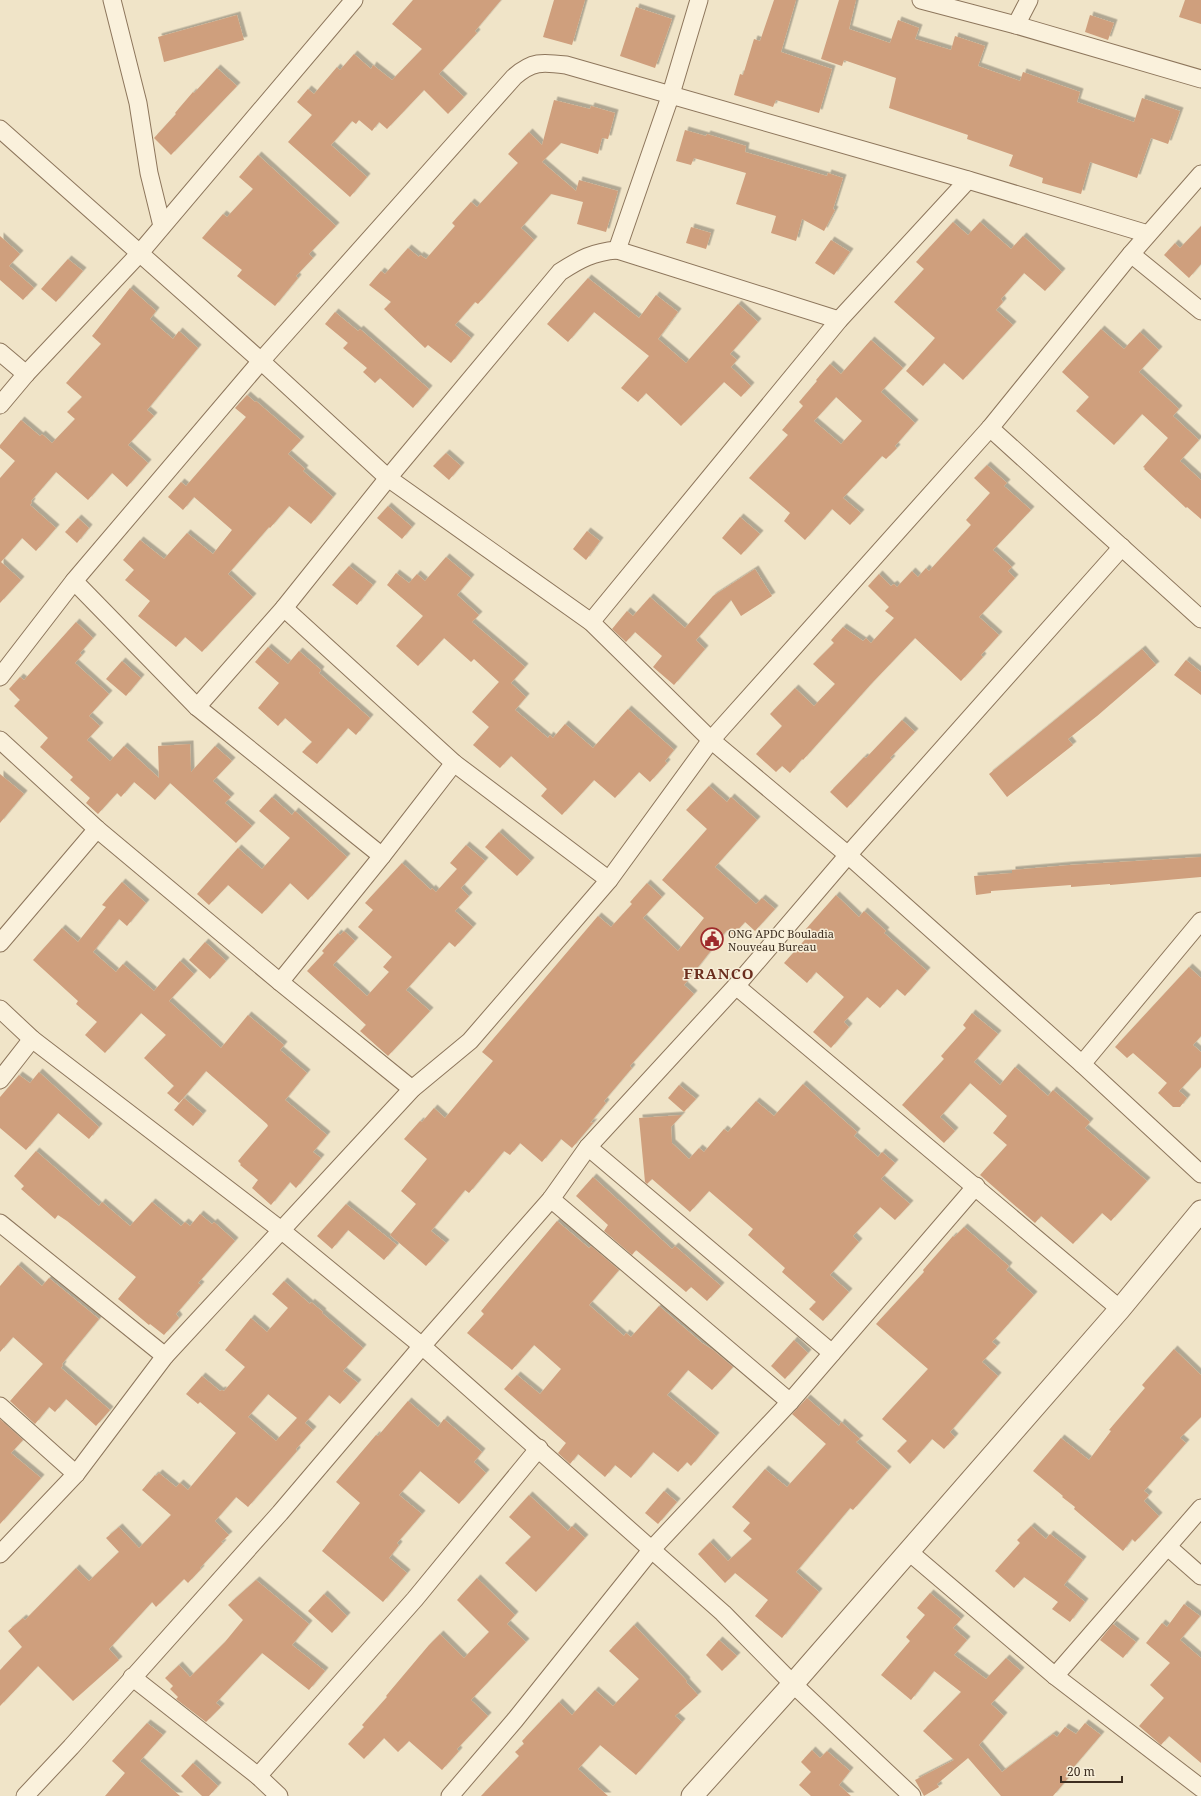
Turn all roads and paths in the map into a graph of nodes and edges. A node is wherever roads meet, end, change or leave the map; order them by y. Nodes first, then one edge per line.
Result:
1 (112, 0) edge
2 (354, 0) edge
3 (699, 0) edge
4 (921, 0) edge
5 (1029, 0) edge
6 (1016, 25) junction
7 (1201, 79) edge
8 (671, 94) junction
9 (0, 129) edge
10 (1201, 174) edge
11 (968, 180) junction
12 (162, 226) junction
13 (1148, 234) junction
14 (617, 250) junction
15 (139, 254) junction
16 (1131, 254) junction
17 (1201, 311) edge
18 (839, 320) junction
19 (0, 352) edge
20 (260, 361) junction
21 (26, 374) junction
22 (0, 405) edge
23 (990, 428) junction
24 (388, 478) junction
25 (1122, 547) junction
26 (74, 581) junction
27 (284, 608) junction
28 (1201, 619) edge
29 (591, 622) junction
30 (0, 677) edge
31 (197, 707) junction
32 (0, 740) edge
33 (711, 740) junction
34 (454, 763) junction
35 (97, 828) junction
36 (848, 855) junction
37 (382, 856) junction
38 (609, 880) junction
39 (1201, 921) edge
40 (0, 942) edge
41 (280, 982) junction
42 (736, 986) junction
43 (0, 1009) edge
44 (32, 1038) junction
45 (1082, 1064) junction
46 (0, 1080) edge
47 (412, 1089) junction
48 (588, 1147) junction
49 (1201, 1174) edge
50 (976, 1186) junction
51 (552, 1199) junction
52 (1201, 1211) edge
53 (0, 1223) edge
54 (281, 1230) junction
55 (1120, 1309) junction
56 (422, 1346) junction
57 (832, 1353) junction
58 (165, 1356) junction
59 (790, 1402) junction
60 (0, 1406) edge
61 (538, 1448) junction
62 (76, 1474) junction
63 (1201, 1508) edge
64 (1168, 1547) junction
65 (652, 1549) junction
66 (908, 1551) junction
67 (0, 1554) edge
68 (1201, 1576) edge
69 (1055, 1676) junction
70 (132, 1677) junction
71 (793, 1684) junction
72 (258, 1776) junction
73 (1201, 1788) edge
74 (26, 1796) edge
75 (279, 1796) edge
76 (450, 1796) edge
77 (692, 1796) edge
78 (912, 1796) edge

1 - 12 street
2 - 12 street
3 - 8 street
4 - 6 street
5 - 6 street
6 - 7 street
8 - 11 street
8 - 14 street
8 - 20 street
9 - 15 street
10 - 13 street
11 - 13 street
11 - 18 street
12 - 15 street
13 - 16 street
14 - 18 street
14 - 24 street
15 - 20 street
15 - 21 street
16 - 17 street
16 - 23 street
18 - 29 street
19 - 21 street
20 - 24 street
20 - 26 street
21 - 22 street
23 - 25 street
23 - 33 street
24 - 27 street
24 - 29 street
25 - 28 street
25 - 36 street
26 - 30 street
26 - 31 street
27 - 31 street
27 - 34 street
29 - 33 street
31 - 37 street
32 - 35 street
33 - 36 street
33 - 38 street
34 - 37 street
34 - 38 street
35 - 40 street
35 - 41 street
36 - 42 street
36 - 45 street
37 - 41 street
38 - 47 street
39 - 45 street
41 - 47 street
42 - 48 street
42 - 50 street
43 - 44 street
44 - 46 street
44 - 54 street
45 - 49 street
47 - 54 street
48 - 51 street
48 - 57 street
50 - 55 street
50 - 57 street
51 - 56 street
51 - 59 street
52 - 55 street
53 - 58 street
54 - 56 street
54 - 58 street
55 - 66 street
56 - 61 street
56 - 70 street
57 - 59 street
58 - 62 street
59 - 65 street
60 - 62 street
61 - 65 street
61 - 72 street
62 - 67 street
63 - 64 street
64 - 68 street
64 - 69 street
65 - 71 street
65 - 76 street
66 - 69 street
66 - 71 street
69 - 73 street
70 - 72 street
70 - 74 street
71 - 77 street
71 - 78 street
72 - 75 street

